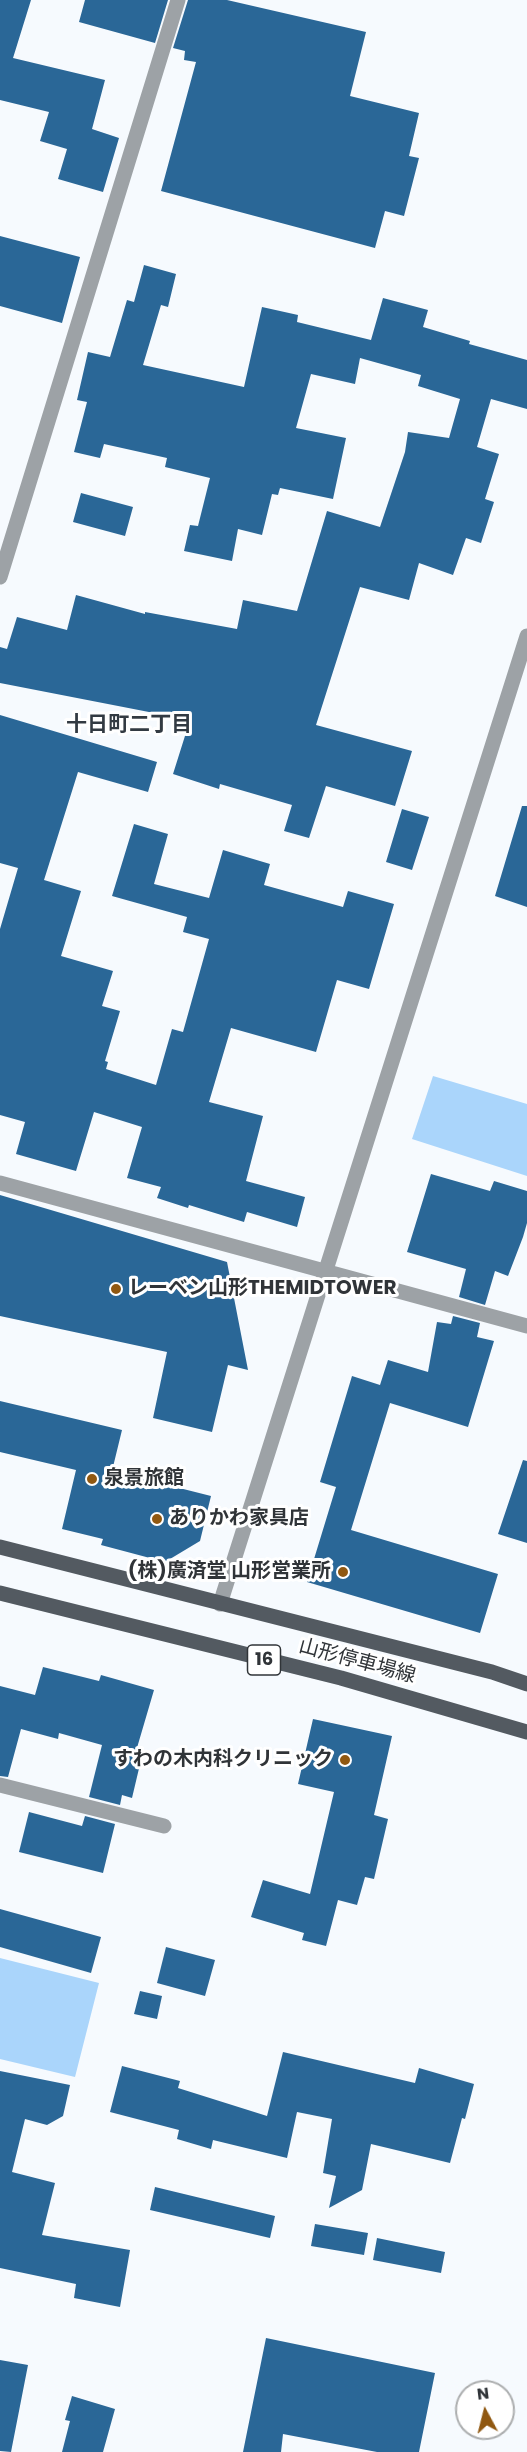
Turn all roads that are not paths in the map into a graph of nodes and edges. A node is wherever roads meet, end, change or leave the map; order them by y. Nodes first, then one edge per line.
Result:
1 (178, 0) edge
2 (0, 577) edge
3 (527, 636) edge
4 (0, 1183) edge
5 (326, 1273) junction
6 (527, 1326) edge
7 (0, 1547) edge
8 (0, 1593) edge
9 (220, 1604) junction
10 (527, 1684) edge
11 (527, 1732) edge
12 (0, 1785) edge
13 (164, 1826) dead end

1 - 2 street
3 - 5 street
4 - 5 street
5 - 6 street
5 - 9 street
7 - 9 main road, 山形停車場線 / 16
8 - 11 main road, 山形停車場線 / 16
9 - 10 main road, 山形停車場線 / 16
12 - 13 street

